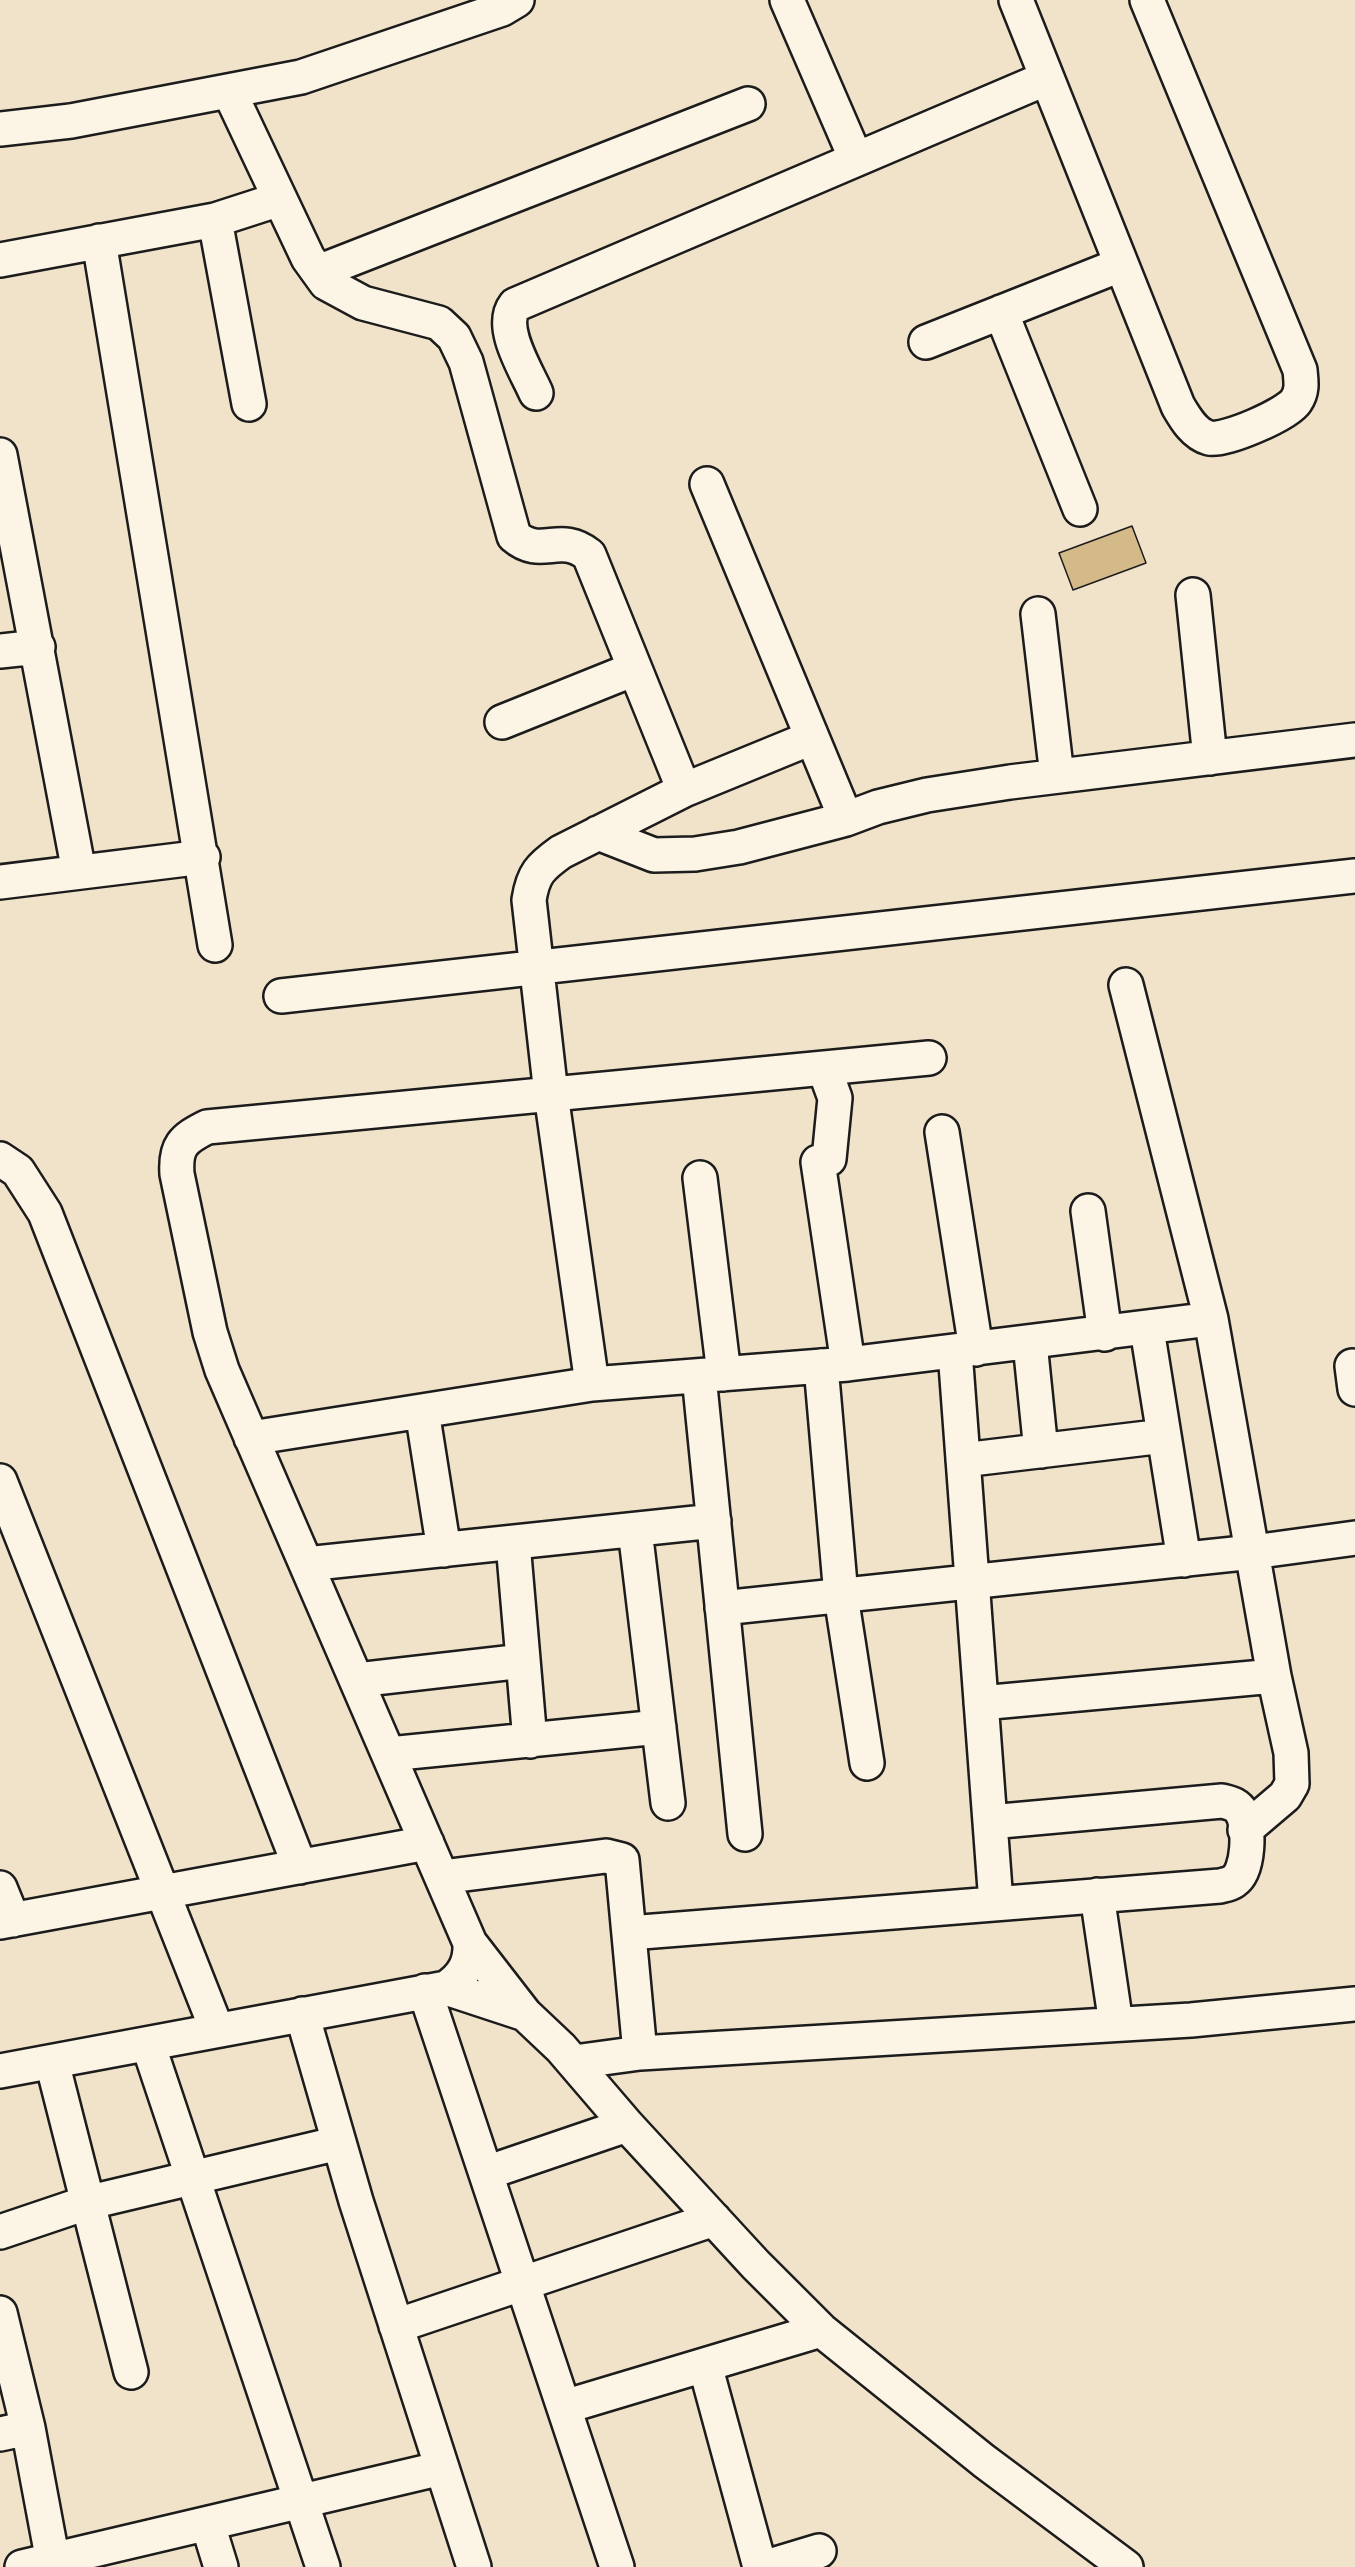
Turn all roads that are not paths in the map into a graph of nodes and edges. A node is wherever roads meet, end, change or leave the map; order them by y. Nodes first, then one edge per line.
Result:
1 (517, 0) edge
2 (788, 0) edge
3 (1016, 0) edge
4 (1147, 0) edge
5 (1047, 78) junction
6 (229, 91) junction
7 (748, 104) dead end
8 (0, 129) edge
9 (856, 159) junction
10 (280, 199) junction
11 (215, 220) junction
12 (99, 240) junction
13 (0, 260) edge
14 (1120, 264) junction
15 (318, 272) junction
16 (1001, 312) junction
17 (926, 342) dead end
18 (536, 393) dead end
19 (249, 404) dead end
20 (0, 455) edge
21 (706, 484) dead end
22 (4, 501) edge
23 (1080, 509) dead end
24 (1194, 595) dead end
25 (1038, 614) dead end
26 (38, 647) junction
27 (0, 651) edge
28 (634, 669) junction
29 (502, 722) dead end
30 (812, 738) junction
31 (1355, 740) edge
32 (1210, 758) junction
33 (1057, 776) junction
34 (684, 790) junction
35 (846, 819) junction
36 (598, 833) junction
37 (203, 857) junction
38 (79, 872) junction
39 (1355, 876) edge
40 (0, 882) edge
41 (215, 945) dead end
42 (537, 966) junction
43 (1126, 985) dead end
44 (281, 996) dead end
45 (929, 1058) dead end
46 (824, 1068) junction
47 (551, 1094) junction
48 (942, 1132) dead end
49 (0, 1159) edge
50 (700, 1178) dead end
51 (1088, 1211) dead end
52 (1211, 1319) junction
53 (1147, 1329) junction
54 (1105, 1334) junction
55 (1030, 1343) junction
56 (966, 1350) junction
57 (834, 1365) junction
58 (712, 1375) junction
59 (592, 1384) junction
60 (422, 1412) junction
61 (1164, 1436) junction
62 (251, 1438) junction
63 (1041, 1451) junction
64 (963, 1460) junction
65 (0, 1481) edge
66 (714, 1521) junction
67 (635, 1530) junction
68 (1355, 1538) edge
69 (513, 1543) junction
70 (444, 1550) junction
71 (1253, 1552) junction
72 (1184, 1560) junction
73 (306, 1564) junction
74 (971, 1582) junction
75 (841, 1596) junction
76 (722, 1608) junction
77 (523, 1661) junction
78 (1274, 1676) junction
79 (357, 1680) junction
80 (981, 1703) junction
81 (659, 1727) junction
82 (530, 1741) junction
83 (389, 1754) junction
84 (867, 1763) dead end
85 (668, 1803) dead end
86 (990, 1822) junction
87 (1245, 1830) junction
88 (744, 1834) dead end
89 (427, 1843) junction
90 (300, 1867) junction
91 (442, 1877) junction
92 (0, 1888) edge
93 (162, 1892) junction
94 (1096, 1895) junction
95 (996, 1903) junction
96 (6, 1921) edge
97 (629, 1934) junction
98 (470, 1942) junction
99 (436, 1990) junction
100 (1355, 2004) edge
101 (302, 2014) junction
102 (525, 2014) junction
103 (1116, 2024) junction
104 (217, 2030) junction
105 (148, 2044) junction
106 (640, 2053) junction
107 (52, 2062) junction
108 (574, 2062) junction
109 (0, 2071) edge
110 (627, 2125) junction
111 (339, 2143) junction
112 (486, 2174) junction
113 (193, 2178) junction
114 (86, 2203) junction
115 (714, 2219) junction
116 (0, 2232) edge
117 (523, 2284) junction
118 (0, 2313) edge
119 (396, 2326) junction
120 (821, 2330) junction
121 (705, 2365) junction
122 (131, 2372) dead end
123 (564, 2407) junction
124 (14, 2431) edge
125 (442, 2468) junction
126 (301, 2501) junction
127 (208, 2525) junction
128 (819, 2551) dead end
129 (42, 2564) edge
130 (221, 2567) edge
131 (323, 2567) edge
132 (474, 2567) edge
133 (617, 2567) edge
134 (760, 2567) edge
135 (766, 2567) edge
136 (1126, 2567) edge

1 - 6 street
2 - 9 street
3 - 5 street
4 - 14 street
5 - 9 street
5 - 14 street
6 - 8 street
6 - 10 street
7 - 15 street
9 - 18 street
10 - 11 street
10 - 15 street
11 - 12 street
11 - 19 street
12 - 13 street
12 - 37 street
14 - 16 street
15 - 28 street
16 - 17 street
16 - 23 street
20 - 22 street
21 - 30 street
22 - 26 street
24 - 32 street
25 - 33 street
26 - 27 street
26 - 38 street
28 - 29 street
28 - 34 street
30 - 34 street
30 - 35 street
31 - 32 street
32 - 33 street
33 - 35 street
34 - 36 street
35 - 36 street
36 - 42 street
37 - 38 street
37 - 41 street
38 - 40 street
39 - 42 street
42 - 44 street
42 - 47 street
43 - 52 street
45 - 46 street
46 - 47 street
46 - 57 street
47 - 59 street
47 - 62 street
48 - 56 street
49 - 90 street
50 - 58 street
51 - 54 street
52 - 53 street
52 - 71 street
53 - 54 street
53 - 61 street
54 - 55 street
55 - 56 street
55 - 63 street
56 - 57 street
56 - 64 street
57 - 58 street
57 - 75 street
58 - 59 street
58 - 66 street
59 - 60 street
60 - 62 street
60 - 70 street
61 - 63 street
61 - 72 street
62 - 73 street
63 - 64 street
64 - 74 street
65 - 93 street
66 - 67 street
66 - 76 street
67 - 69 street
67 - 81 street
68 - 71 street
69 - 70 street
69 - 77 street
70 - 73 street
71 - 72 street
71 - 78 street
72 - 74 street
73 - 79 street
74 - 75 street
74 - 80 street
75 - 76 street
75 - 84 street
76 - 88 street
77 - 79 street
77 - 82 street
78 - 80 street
78 - 87 street
79 - 83 street
80 - 86 street
81 - 82 street
81 - 85 street
82 - 83 street
83 - 89 street
86 - 87 street
86 - 95 street
87 - 94 street
89 - 90 street
89 - 91 street
90 - 93 street
91 - 97 street
91 - 98 street
92 - 96 street
93 - 96 street
93 - 104 street
94 - 95 street
94 - 103 street
95 - 97 street
97 - 106 street
98 - 99 street
98 - 102 street
99 - 101 street
99 - 102 street
99 - 112 street
100 - 103 street
101 - 104 street
101 - 111 street
102 - 108 street
103 - 106 street
104 - 105 street
105 - 107 street
105 - 113 street
106 - 108 street
107 - 109 street
107 - 114 street
108 - 110 street
110 - 112 street
110 - 115 street
111 - 113 street
111 - 119 street
112 - 117 street
113 - 114 street
113 - 126 street
114 - 116 street
114 - 122 street
115 - 117 street
115 - 120 street
117 - 119 street
117 - 123 street
118 - 124 street
119 - 125 street
120 - 121 street
120 - 136 street
121 - 123 street
121 - 134 street
123 - 133 street
124 - 129 street
125 - 126 street
125 - 132 street
126 - 127 street
126 - 131 street
127 - 129 street
127 - 130 street
128 - 135 street

